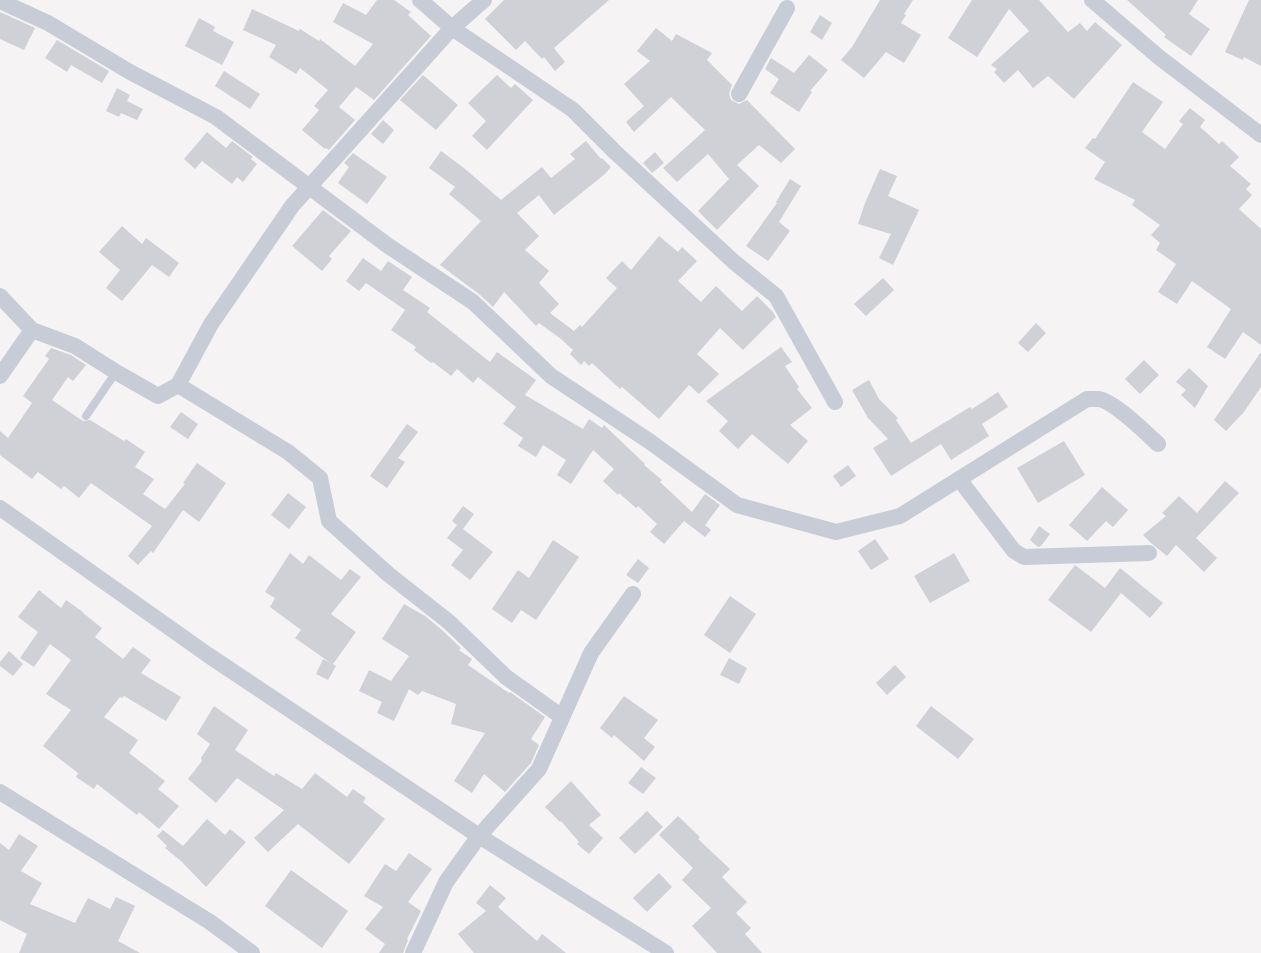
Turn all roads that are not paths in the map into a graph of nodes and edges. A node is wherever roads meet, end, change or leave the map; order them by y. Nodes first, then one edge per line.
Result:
1 (420, 0) edge
2 (484, 0) edge
3 (1092, 0) edge
4 (0, 1) edge
5 (785, 3) edge
6 (452, 28) junction
7 (739, 94) dead end
8 (1260, 133) edge
9 (309, 187) junction
10 (0, 296) edge
11 (32, 330) junction
12 (116, 372) junction
13 (0, 376) edge
14 (178, 386) junction
15 (835, 402) dead end
16 (86, 416) dead end
17 (1158, 444) dead end
18 (959, 479) junction
19 (0, 508) edge
20 (1149, 553) dead end
21 (633, 594) dead end
22 (562, 717) junction
23 (0, 792) edge
24 (479, 836) junction
25 (252, 953) edge
26 (413, 953) edge
27 (666, 953) edge

1 - 6 street
2 - 6 street
3 - 8 street
4 - 9 street
5 - 7 street
6 - 9 street
6 - 15 street
9 - 14 street
9 - 18 street
10 - 11 street
11 - 12 street
11 - 13 street
12 - 14 street
12 - 16 lane
14 - 22 street
17 - 18 street
18 - 20 street
19 - 24 street
21 - 22 street
22 - 24 street
23 - 25 street
24 - 26 street
24 - 27 street

